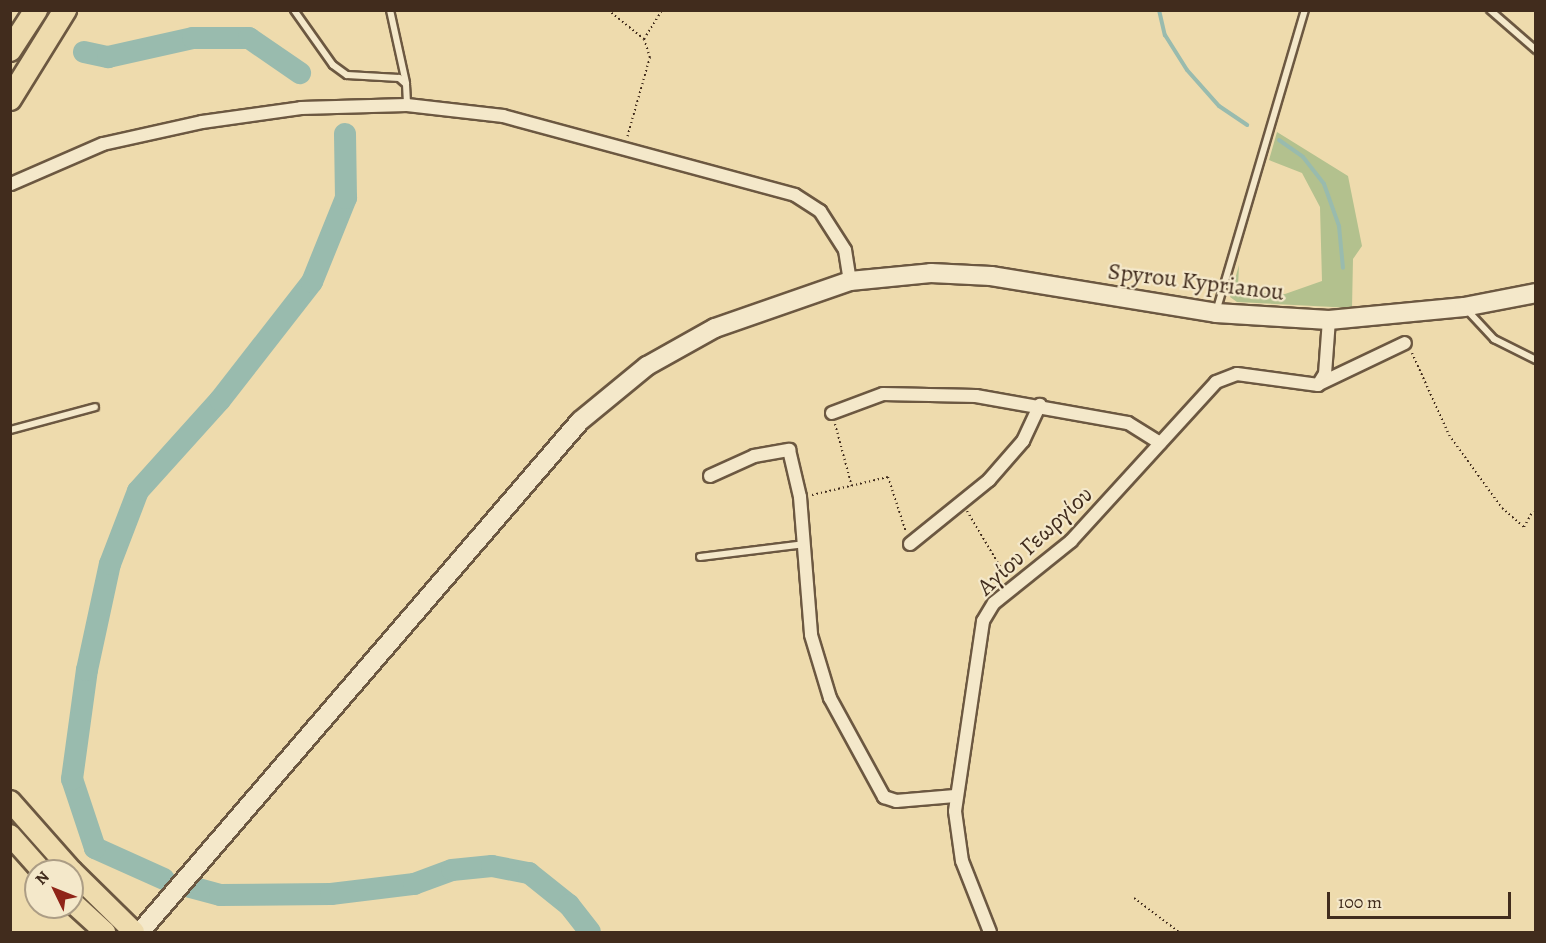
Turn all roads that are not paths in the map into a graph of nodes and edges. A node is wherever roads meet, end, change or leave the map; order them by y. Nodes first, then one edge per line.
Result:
1 (36, 10) edge
2 (64, 10) edge
3 (294, 10) edge
4 (390, 10) edge
5 (1305, 10) edge
6 (1490, 10) edge
7 (10, 50) edge
8 (1536, 50) edge
9 (406, 84) junction
10 (10, 99) edge
11 (407, 105) junction
12 (11, 185) edge
13 (850, 281) junction
14 (1536, 293) edge
15 (1464, 307) junction
16 (1216, 313) junction
17 (1329, 320) junction
18 (1405, 343) road end
19 (1536, 360) edge
20 (1318, 385) junction
21 (1041, 405) junction
22 (95, 407) dead end
23 (832, 413) road end
24 (10, 430) edge
25 (1160, 443) junction
26 (710, 476) dead end
27 (806, 544) junction
28 (910, 544) road end
29 (700, 557) dead end
30 (955, 796) junction
31 (10, 801) edge
32 (10, 835) edge
33 (31, 859) edge
34 (61, 859) edge
35 (84, 883) edge
36 (84, 913) edge
37 (105, 933) edge
38 (134, 933) edge
39 (140, 933) edge
40 (990, 933) edge

1 - 7 highway
2 - 10 highway
3 - 9 lane
4 - 9 lane
5 - 16 lane
6 - 8 lane
9 - 11 lane
11 - 12 street
11 - 13 street
13 - 16 street, Spyrou Kyprianou
13 - 39 street, Spyrou Kyprianou
14 - 15 street, Spyrou Kyprianou
15 - 17 street, Spyrou Kyprianou
15 - 19 lane
16 - 17 street, Spyrou Kyprianou
17 - 20 street
18 - 20 street
20 - 25 street, Αγίου Γεωργίου
21 - 23 street
21 - 25 street
21 - 28 street
22 - 24 lane
25 - 30 street, Αγίου Γεωργίου
26 - 27 street
27 - 29 lane
27 - 30 street
30 - 40 street, Αγίου Γεωργίου
31 - 34 main road
32 - 33 main road
35 - 38 main road
36 - 37 main road

